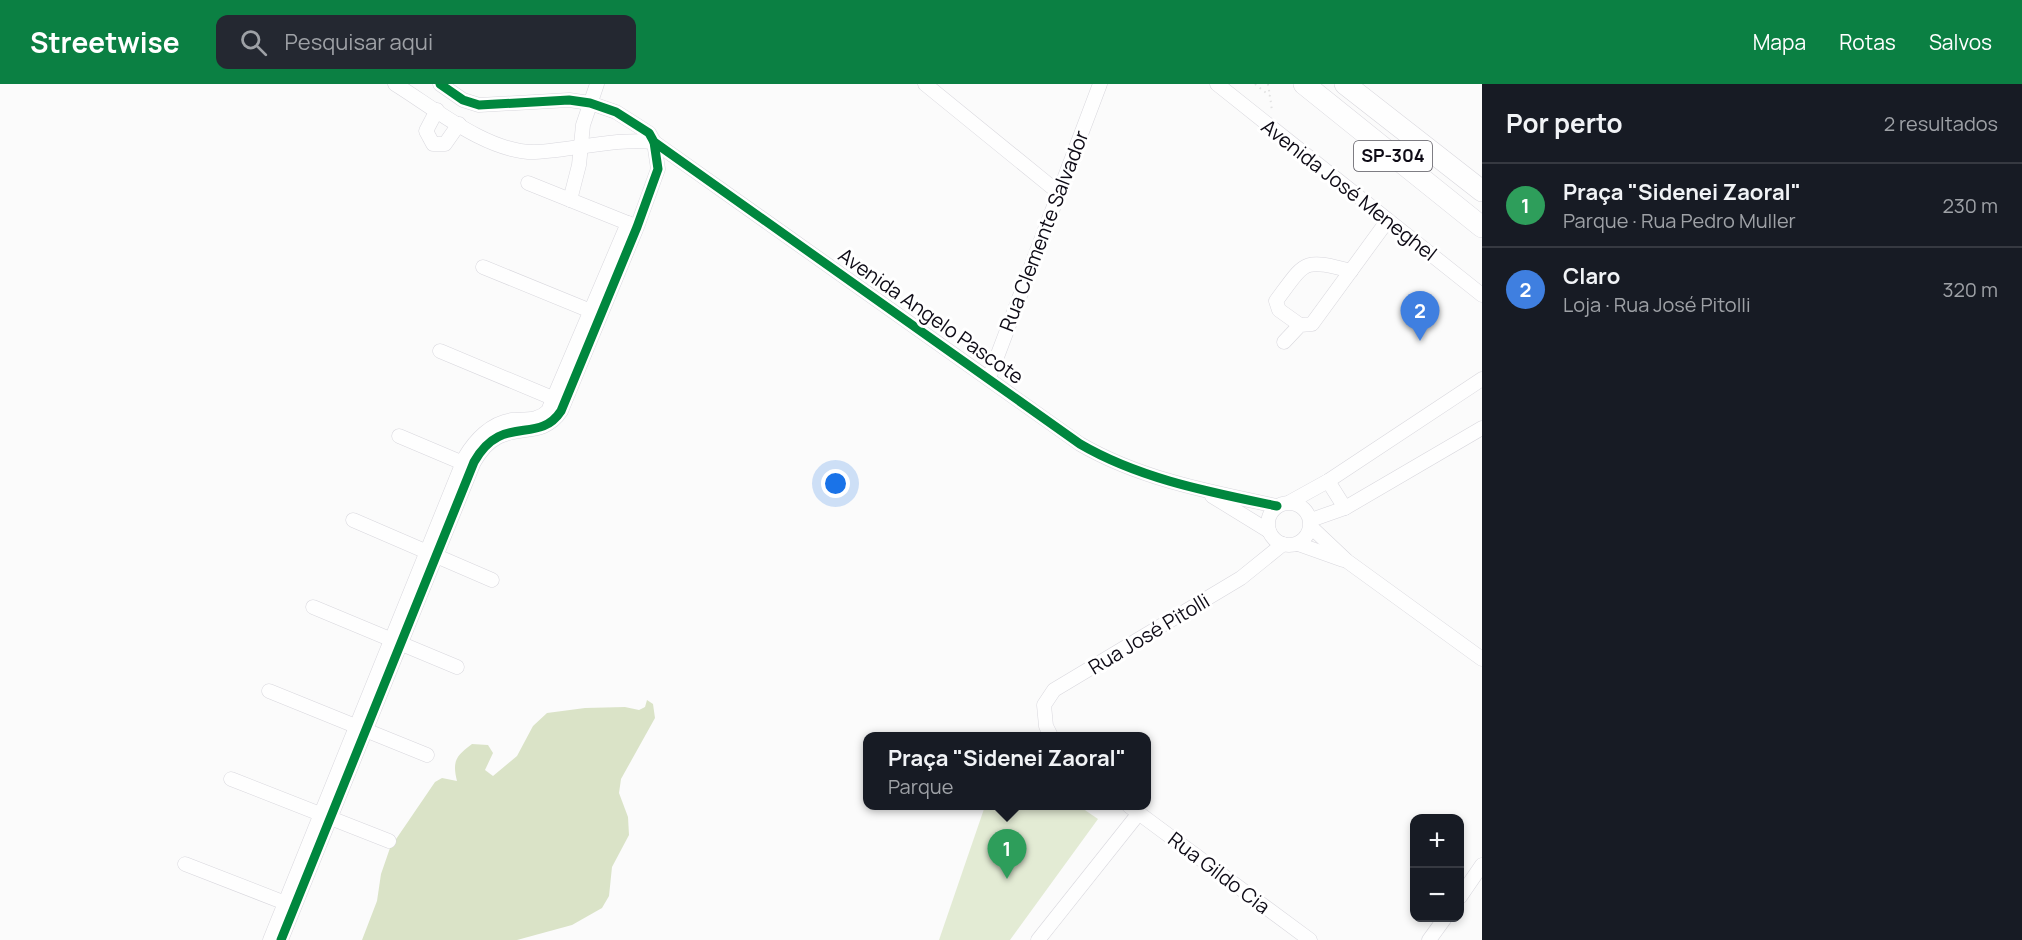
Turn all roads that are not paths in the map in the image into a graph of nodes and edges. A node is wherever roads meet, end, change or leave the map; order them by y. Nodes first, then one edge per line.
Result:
1 (395, 84) edge
2 (440, 84) edge
3 (597, 84) edge
4 (925, 84) edge
5 (1100, 84) edge
6 (1217, 84) edge
7 (1296, 84) edge
8 (1304, 84) edge
9 (1345, 84) edge
10 (1350, 84) edge
11 (590, 102) junction
12 (1367, 102) junction
13 (1329, 104) junction
14 (437, 110) junction
15 (459, 124) junction
16 (654, 142) junction
17 (580, 146) junction
18 (528, 183) dead end
19 (1482, 191) edge
20 (1059, 193) junction
21 (570, 200) junction
22 (1388, 220) junction
23 (633, 225) junction
24 (1482, 227) edge
25 (483, 267) dead end
26 (1351, 271) junction
27 (1482, 295) edge
28 (596, 313) junction
29 (1300, 325) junction
30 (1284, 342) dead end
31 (440, 351) dead end
32 (988, 378) junction
33 (1482, 378) edge
34 (559, 401) junction
35 (1482, 428) edge
36 (399, 436) dead end
37 (467, 465) junction
38 (1328, 481) junction
39 (1202, 490) junction
40 (1284, 504) junction
41 (1345, 508) junction
42 (353, 520) dead end
43 (1311, 523) junction
44 (1269, 531) junction
45 (1283, 544) junction
46 (1298, 544) junction
47 (431, 554) junction
48 (1347, 561) junction
49 (492, 580) dead end
50 (313, 607) dead end
51 (396, 642) junction
52 (1482, 660) edge
53 (456, 667) dead end
54 (270, 691) dead end
55 (361, 728) junction
56 (1049, 732) edge
57 (427, 755) dead end
58 (231, 779) dead end
59 (1133, 810) edge
60 (1135, 810) edge
61 (326, 816) junction
62 (389, 841) dead end
63 (185, 864) dead end
64 (1482, 865) edge
65 (1464, 891) edge
66 (290, 905) junction
67 (1442, 922) edge
68 (270, 940) edge
69 (281, 940) edge
70 (1038, 940) edge
71 (1310, 940) edge
72 (1430, 940) edge

1 - 14 street
2 - 11 street, Avenida Angelo Pascote
3 - 11 street
4 - 20 street
5 - 20 street, Rua Clemente Salvador
6 - 22 street, Avenida José Meneghel
7 - 13 street
8 - 13 highway, SP-304
9 - 12 highway, SP-304
10 - 12 street
11 - 16 street, Avenida Angelo Pascote
11 - 17 street
12 - 19 highway, SP-304
13 - 24 highway, SP-304
14 - 15 street
14 - 15 street
15 - 17 street
16 - 17 street
16 - 23 street
16 - 32 street, Avenida Angelo Pascote
17 - 21 street
18 - 21 street
20 - 32 street, Rua Clemente Salvador
21 - 23 street
22 - 26 street
22 - 27 street, Avenida José Meneghel
23 - 28 street
25 - 28 street
26 - 29 street
26 - 29 street
28 - 34 street
29 - 30 street
31 - 34 street
32 - 39 street, Avenida Angelo Pascote
33 - 38 street
34 - 37 street
35 - 41 street
36 - 37 street
37 - 47 street
38 - 40 street
38 - 41 street
39 - 40 street, Avenida Angelo Pascote
39 - 44 street, Avenida Angelo Pascote
40 - 43 street
40 - 44 street
41 - 43 street
42 - 47 street
43 - 46 street
43 - 48 street
44 - 45 street
45 - 46 street
45 - 56 street, Rua José Pitolli
46 - 48 street
47 - 49 street
47 - 51 street
48 - 52 street
50 - 51 street
51 - 53 street
51 - 55 street
54 - 55 street
55 - 57 street
55 - 61 street
58 - 61 street
59 - 70 street
60 - 71 street, Rua Gildo Cia
61 - 62 street
61 - 66 street
63 - 66 street
64 - 65 street
66 - 68 street
66 - 69 street
67 - 72 street

